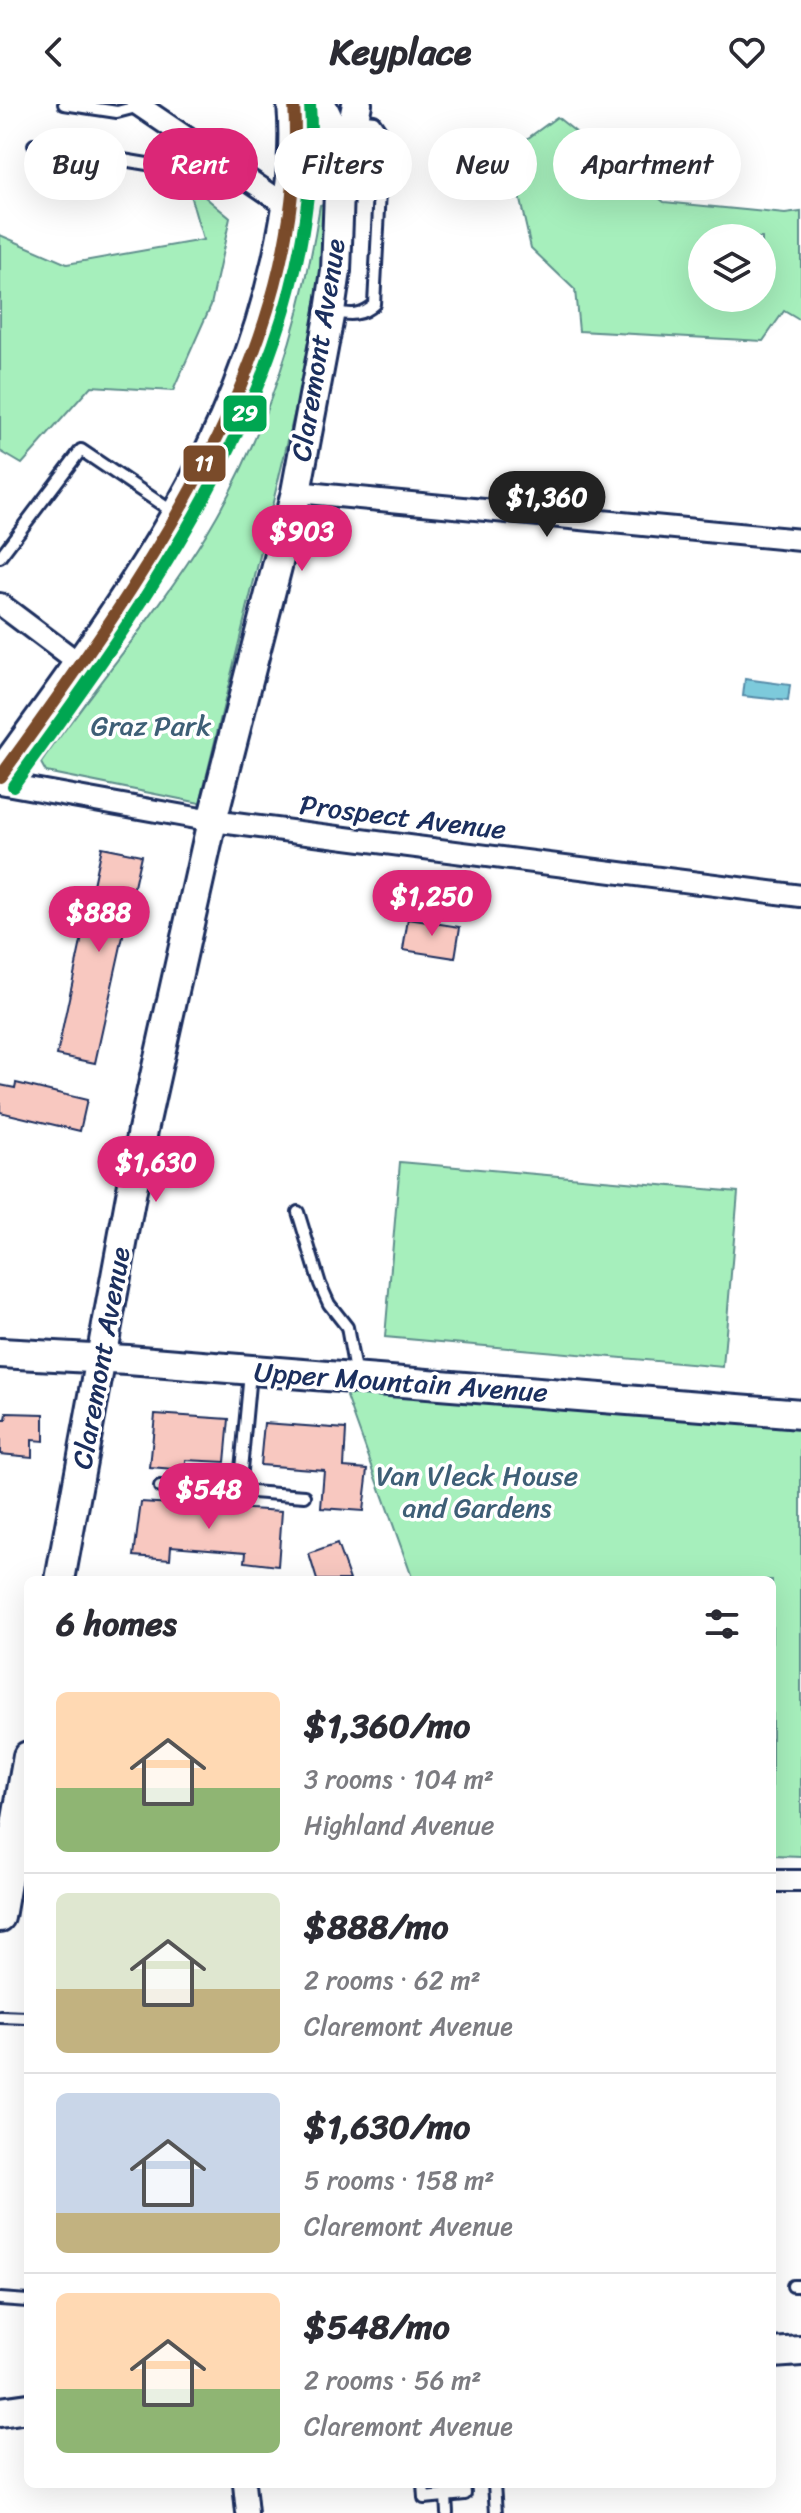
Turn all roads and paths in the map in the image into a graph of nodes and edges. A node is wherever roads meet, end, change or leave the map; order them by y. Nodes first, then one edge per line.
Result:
1 (64, 104) edge
2 (294, 104) edge
3 (321, 104) edge
4 (138, 105) edge
5 (356, 111) edge
6 (174, 128) edge
7 (331, 128) edge
8 (258, 186) edge
9 (339, 200) edge
10 (289, 207) junction
11 (330, 311) junction
12 (296, 492) junction
13 (180, 517) junction
14 (801, 540) edge
15 (0, 557) edge
16 (0, 604) edge
17 (81, 665) junction
18 (0, 780) edge
19 (212, 821) junction
20 (801, 896) edge
21 (298, 1212) dead end
22 (0, 1353) edge
23 (100, 1359) junction
24 (250, 1371) junction
25 (356, 1378) junction
26 (801, 1414) edge
27 (160, 1487) dead end
28 (239, 1491) junction
29 (305, 1496) dead end
30 (61, 1576) edge
31 (24, 1784) edge
32 (12, 1868) edge
33 (776, 1881) edge
34 (801, 1881) edge
35 (0, 1917) edge
36 (0, 2017) edge
37 (24, 2018) edge
38 (0, 2299) edge
39 (24, 2301) edge
40 (801, 2351) edge
41 (776, 2353) edge
42 (24, 2409) edge
43 (0, 2412) edge
44 (244, 2488) edge
45 (423, 2488) edge
46 (464, 2488) edge
47 (494, 2488) edge
48 (446, 2496) junction
49 (247, 2513) edge
50 (447, 2513) edge
51 (496, 2513) edge

1 - 4 lane
2 - 10 main road
3 - 7 street
4 - 6 street
5 - 11 lane
8 - 10 street
9 - 11 street, Claremont Avenue
10 - 13 main road
11 - 12 street, Claremont Avenue
12 - 14 street
12 - 19 street, Claremont Avenue
13 - 15 lane
13 - 17 main road
16 - 17 street
17 - 18 main road
18 - 19 street, Prospect Avenue
19 - 20 street, Prospect Avenue
19 - 23 street, Claremont Avenue
21 - 25 lane
22 - 23 street, Upper Mountain Avenue
23 - 24 street, Upper Mountain Avenue
23 - 30 street, Claremont Avenue
24 - 25 street, Upper Mountain Avenue
24 - 28 lane
25 - 26 street, Upper Mountain Avenue
27 - 28 lane
28 - 29 lane
31 - 32 street
32 - 35 street
33 - 34 street
36 - 37 lane
38 - 39 lane
40 - 41 street
42 - 43 street
44 - 49 street
45 - 48 lane
46 - 48 lane
47 - 51 lane
48 - 50 lane

